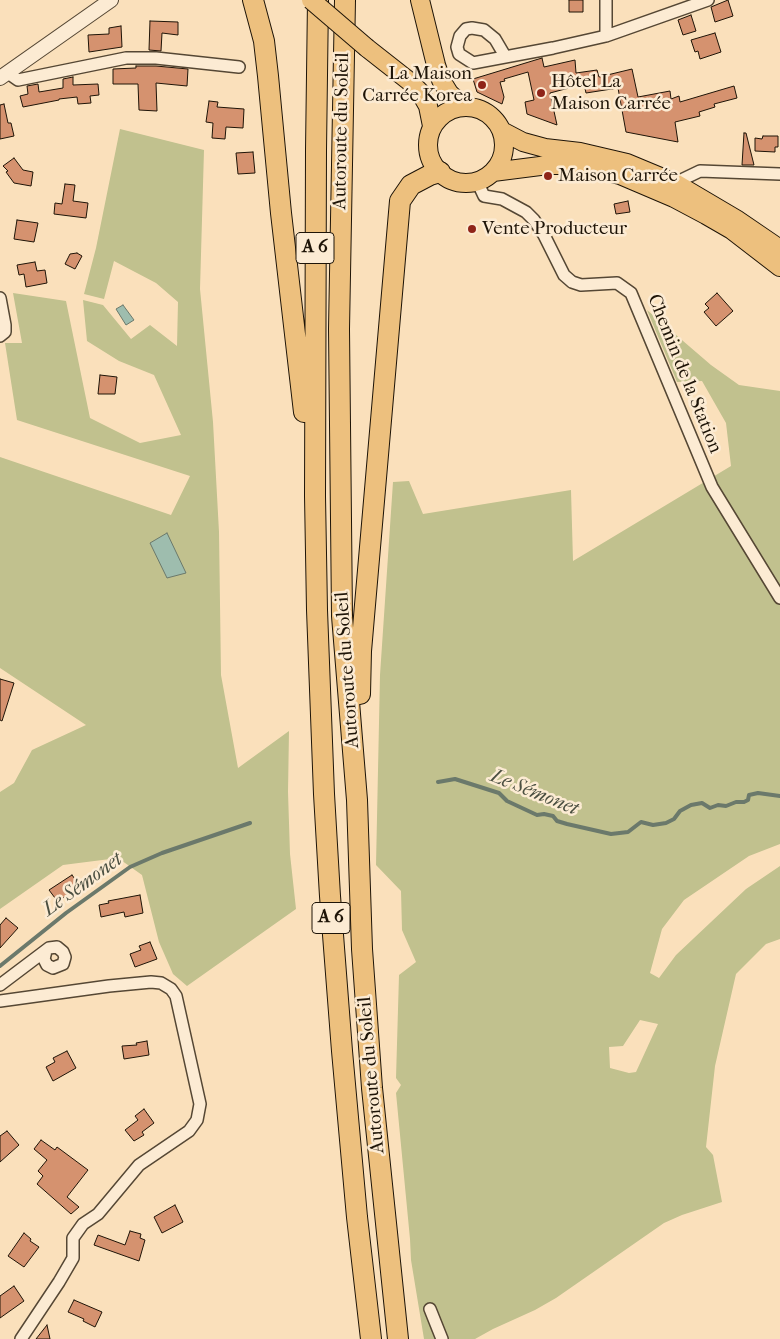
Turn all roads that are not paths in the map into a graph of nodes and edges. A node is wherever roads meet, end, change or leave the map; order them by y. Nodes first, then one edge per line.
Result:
1 (111, 0) edge
2 (253, 0) edge
3 (311, 0) edge
4 (318, 0) edge
5 (345, 0) edge
6 (420, 0) edge
7 (606, 0) edge
8 (708, 0) edge
9 (606, 36) junction
10 (505, 56) dead end
11 (239, 67) dead end
12 (4, 75) edge
13 (463, 106) junction
14 (432, 126) junction
15 (502, 131) junction
16 (440, 172) junction
17 (493, 172) junction
18 (780, 174) edge
19 (477, 181) junction
20 (676, 183) junction
21 (780, 249) edge
22 (780, 267) edge
23 (0, 298) edge
24 (0, 336) edge
25 (315, 496) junction
26 (780, 598) edge
27 (357, 800) junction
28 (46, 951) dead end
29 (0, 986) edge
30 (0, 1001) edge
31 (430, 1309) dead end
32 (22, 1339) edge
33 (371, 1339) edge
34 (398, 1339) edge
35 (442, 1339) edge

1 - 12 street
2 - 25 highway
3 - 14 main road, bridge
4 - 25 highway, Autoroute du Soleil / A 6
5 - 27 highway, Autoroute du Soleil / A 6
6 - 13 main road
7 - 9 street
8 - 9 street
9 - 10 street
11 - 12 street
13 - 14 main road
13 - 15 main road
14 - 16 main road
15 - 17 main road
15 - 20 main road
16 - 19 main road
16 - 27 highway
17 - 19 main road
17 - 22 main road
18 - 20 street
19 - 26 street, Chemin de la Station
20 - 21 main road
23 - 24 street
25 - 33 highway, Autoroute du Soleil / A 6
27 - 34 highway, Autoroute du Soleil / A 6
28 - 29 street
30 - 32 street
31 - 35 street

